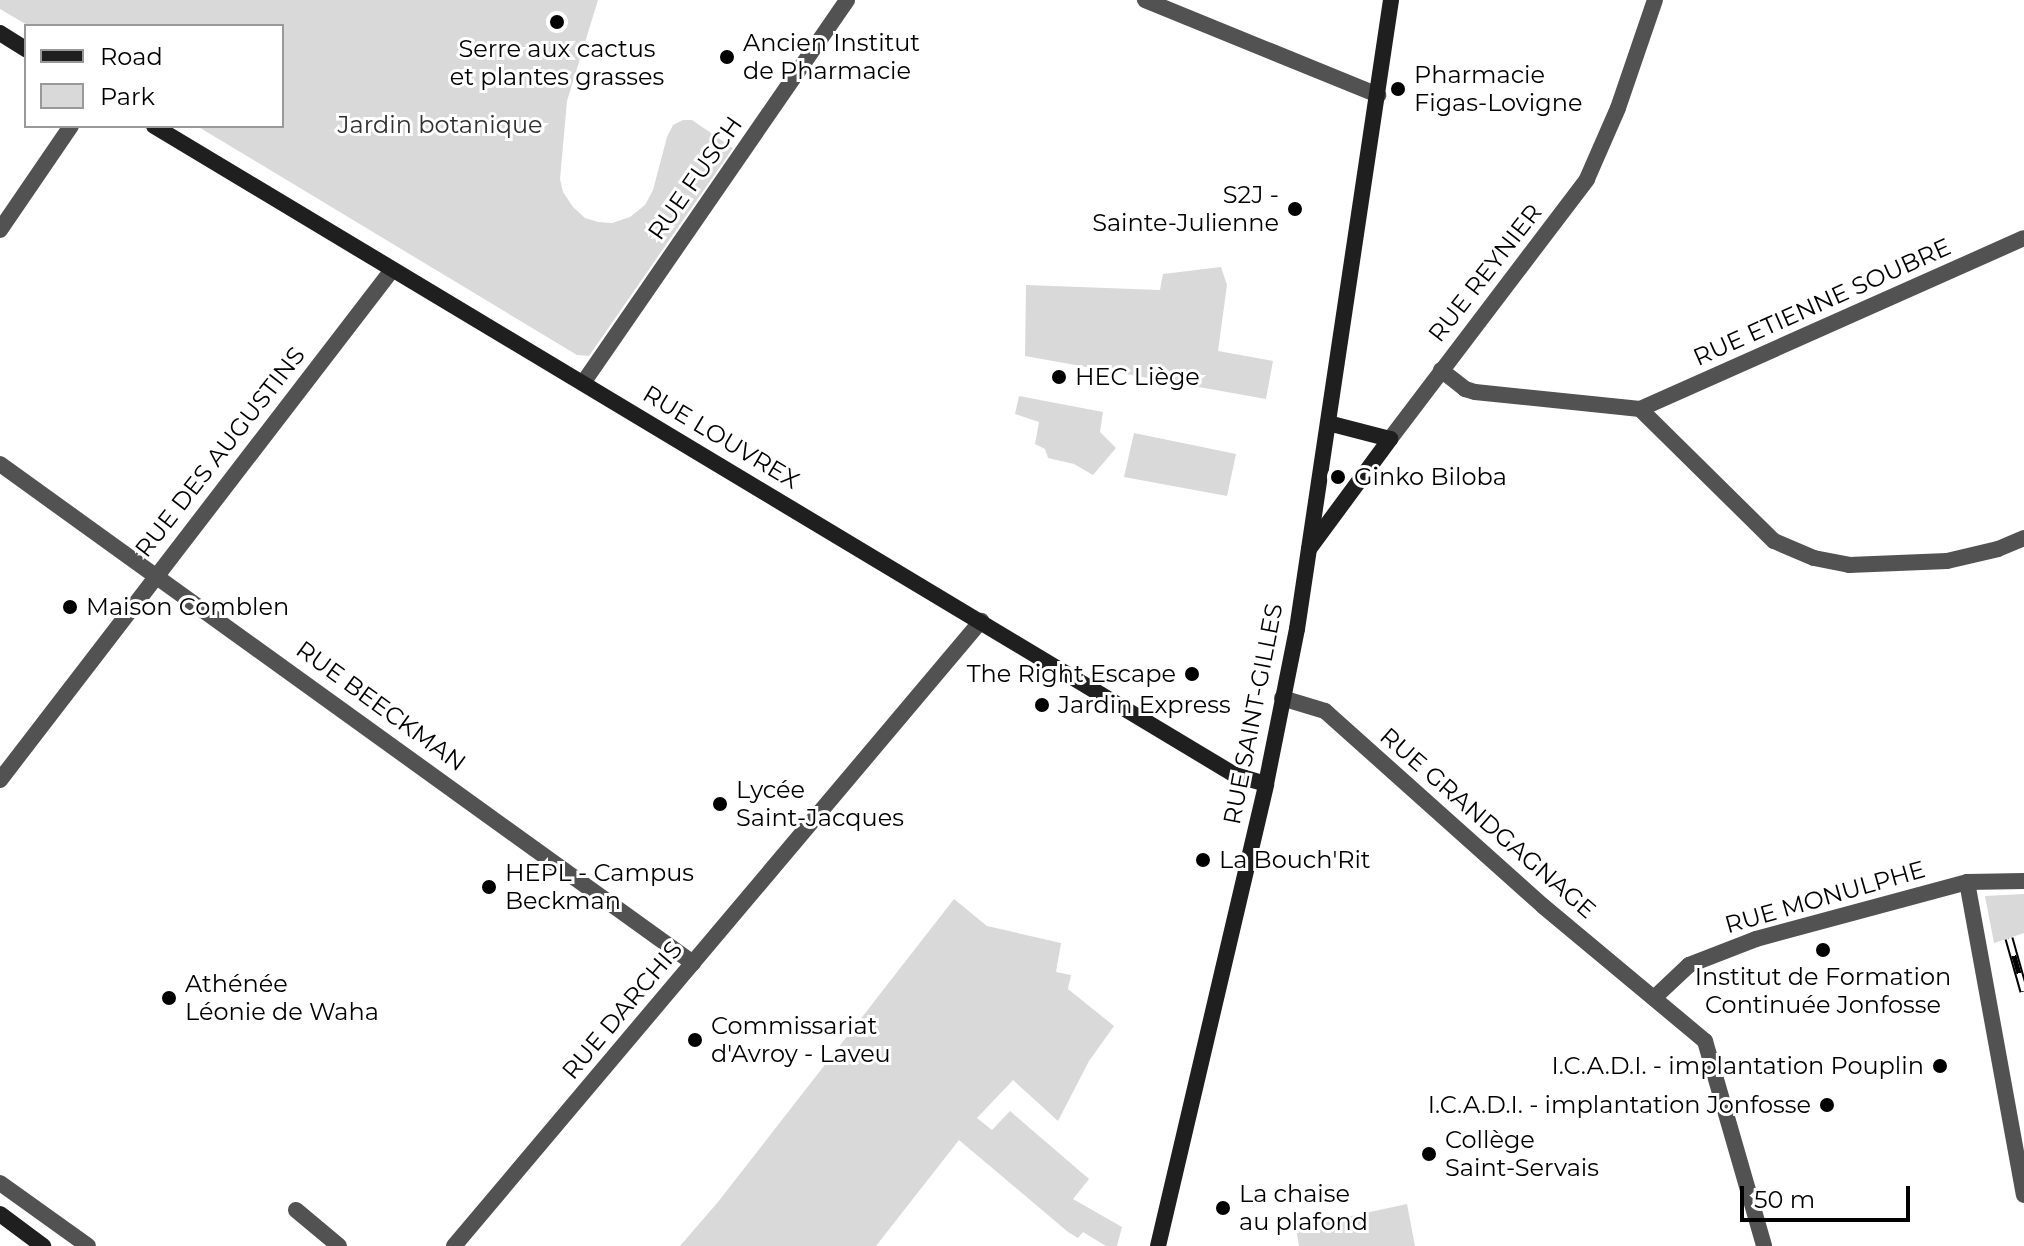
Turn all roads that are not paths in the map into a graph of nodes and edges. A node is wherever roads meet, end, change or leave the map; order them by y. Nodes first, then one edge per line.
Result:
1 (847, 0) edge
2 (1145, 0) edge
3 (1391, 0) edge
4 (1655, 0) edge
5 (0, 33) edge
6 (24, 48) edge
7 (1378, 95) junction
8 (70, 128) edge
9 (157, 128) edge
10 (0, 230) edge
11 (2024, 238) edge
12 (392, 270) junction
13 (1441, 370) junction
14 (583, 383) junction
15 (1640, 409) junction
16 (1328, 423) junction
17 (1390, 439) junction
18 (0, 464) edge
19 (2024, 538) edge
20 (1308, 550) junction
21 (156, 574) junction
22 (981, 621) junction
23 (1282, 698) junction
24 (0, 780) edge
25 (1266, 784) junction
26 (2024, 881) edge
27 (1967, 882) junction
28 (693, 963) junction
29 (1654, 998) junction
30 (0, 1183) edge
31 (2024, 1195) edge
32 (296, 1210) dead end
33 (0, 1214) edge
34 (43, 1246) edge
35 (88, 1246) edge
36 (339, 1246) edge
37 (454, 1246) edge
38 (1158, 1246) edge
39 (1764, 1246) edge

1 - 14 street, RUE FUSCH
2 - 7 street
3 - 7 street, RUE SAINT-GILLES
4 - 13 street, RUE REYNIER
5 - 6 street
7 - 16 street, RUE SAINT-GILLES
8 - 10 street
9 - 12 street, RUE LOUVREX
11 - 15 street, RUE ETIENNE SOUBRE
12 - 14 street, RUE LOUVREX
12 - 21 street, RUE DES AUGUSTINS
13 - 15 street
13 - 17 street, RUE REYNIER
14 - 22 street, RUE LOUVREX
15 - 19 street
16 - 17 street
16 - 20 street, RUE SAINT-GILLES
17 - 20 street, RUE REYNIER
18 - 21 street, RUE BEECKMAN
20 - 23 street, RUE SAINT-GILLES
21 - 24 street, RUE DES AUGUSTINS
21 - 28 street, RUE BEECKMAN
22 - 25 street, RUE LOUVREX
22 - 28 street, RUE DARCHIS
23 - 25 street, RUE SAINT-GILLES
23 - 29 street, RUE GRANDGAGNAGE
25 - 38 street, RUE SAINT-GILLES
26 - 27 street, RUE MONULPHE
27 - 29 street, RUE MONULPHE
27 - 31 street
28 - 37 street, RUE DARCHIS
29 - 39 street, RUE GRANDGAGNAGE
30 - 35 street
32 - 36 street
33 - 34 street

